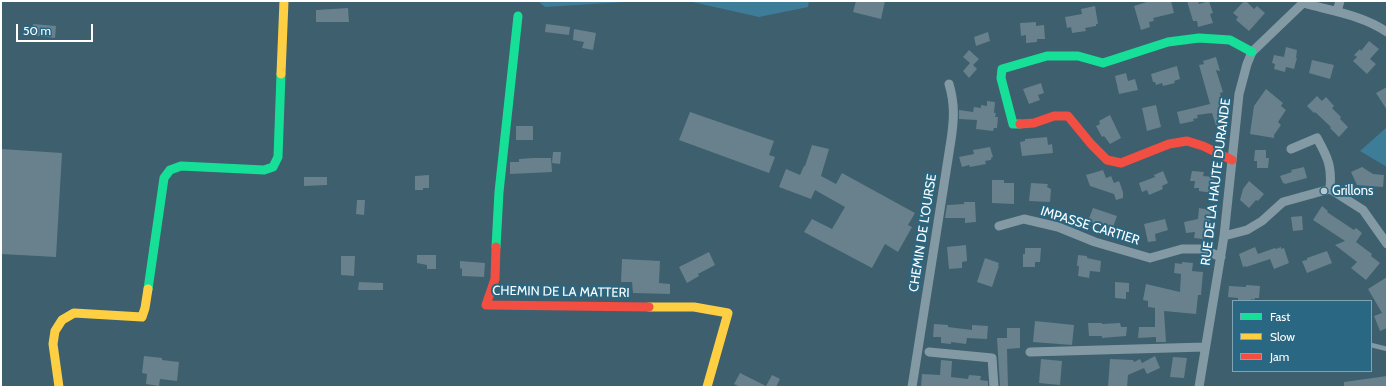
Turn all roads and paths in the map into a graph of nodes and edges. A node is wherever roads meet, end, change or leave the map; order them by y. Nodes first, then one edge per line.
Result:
1 (284, 1) edge
2 (1340, 1) edge
3 (1303, 2) edge
4 (1337, 11) junction
5 (518, 16) dead end
6 (1387, 32) edge
7 (1252, 52) junction
8 (949, 84) dead end
9 (1291, 149) dead end
10 (1232, 160) junction
11 (1330, 189) junction
12 (999, 226) dead end
13 (1224, 236) junction
14 (1387, 244) edge
15 (1221, 257) junction
16 (1372, 345) edge
17 (1205, 347) junction
18 (1387, 349) edge
19 (929, 352) dead end
20 (1030, 352) dead end
21 (60, 387) edge
22 (707, 387) edge
23 (912, 387) edge
24 (994, 387) edge
25 (1199, 387) edge

1 - 21 street
2 - 4 street
3 - 4 street
3 - 7 street, RUE DE LA HAUTE DURANDE
4 - 6 street
5 - 22 street, CHEMIN DE LA MATTERI
7 - 10 street, RUE DE LA HAUTE DURANDE
7 - 10 street
8 - 23 street, CHEMIN DE L'OURSE
9 - 11 street
10 - 13 street, RUE DE LA HAUTE DURANDE
11 - 13 street
11 - 14 street
12 - 15 street, IMPASSE CARTIER
13 - 15 street, RUE DE LA HAUTE DURANDE
15 - 17 street, RUE DE LA HAUTE DURANDE
16 - 18 lane
17 - 20 street
17 - 25 street, RUE DE LA HAUTE DURANDE
19 - 24 street

